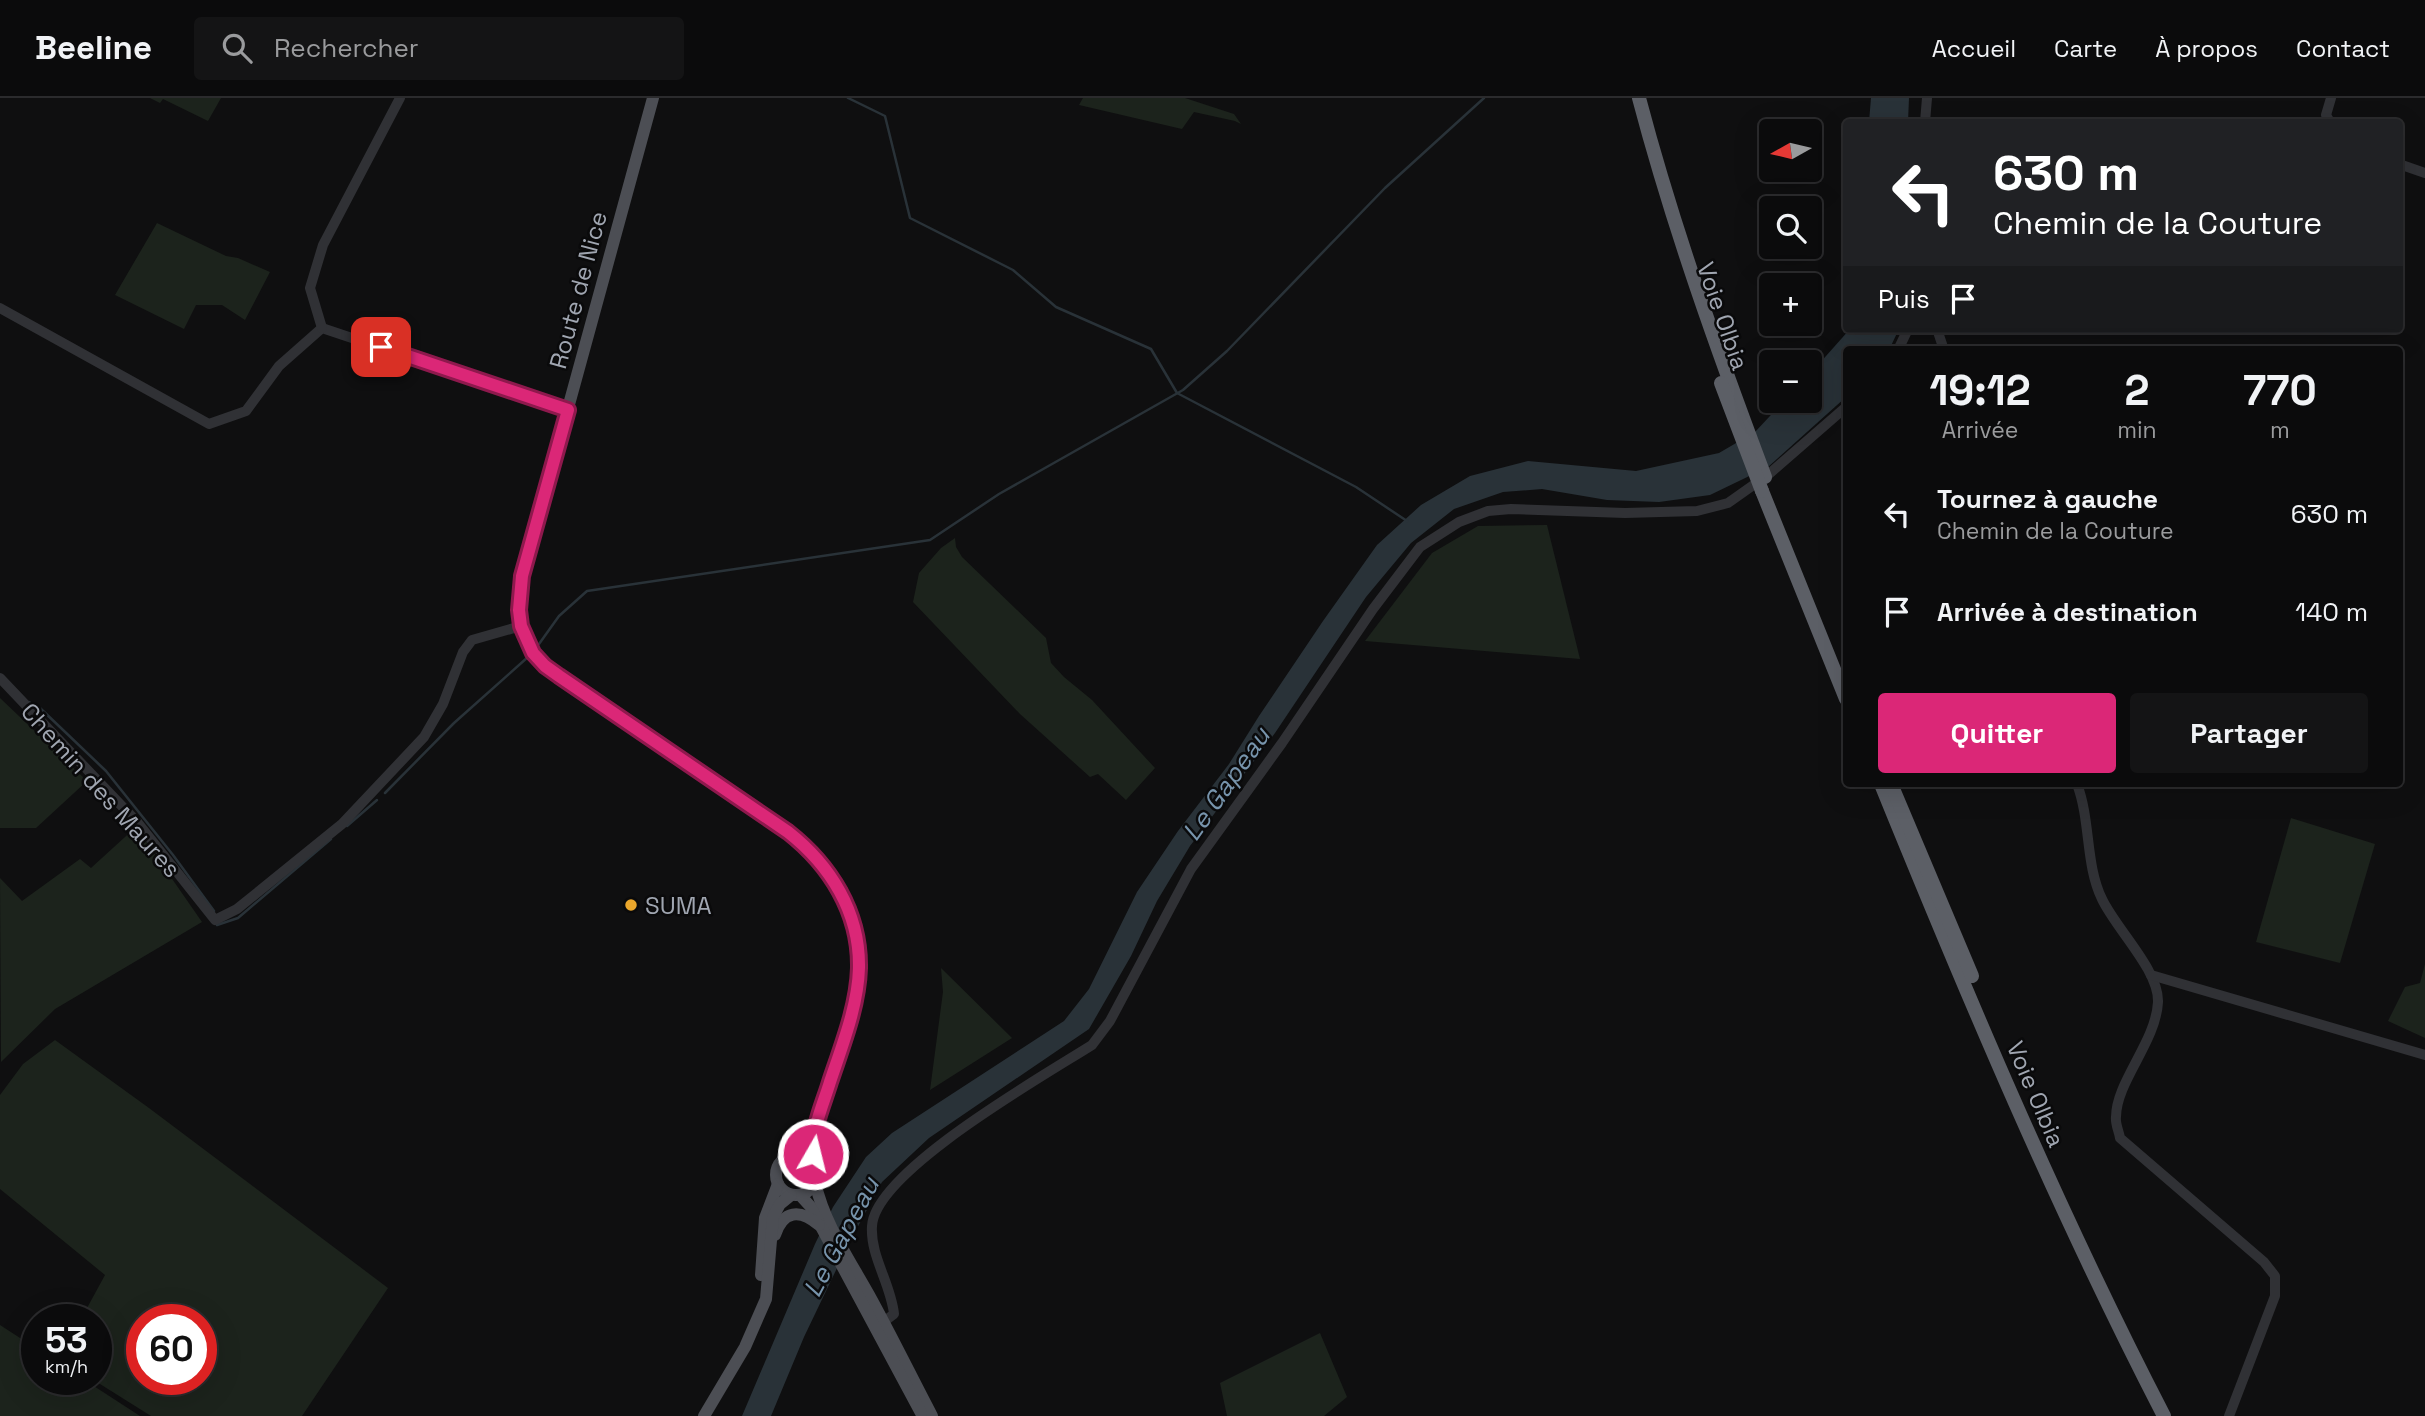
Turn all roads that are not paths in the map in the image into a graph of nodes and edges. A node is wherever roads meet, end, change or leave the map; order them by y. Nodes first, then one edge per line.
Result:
1 (400, 98) edge
2 (653, 98) edge
3 (1631, 98) edge
4 (1639, 98) edge
5 (1927, 98) edge
6 (2331, 98) edge
7 (1925, 119) edge
8 (2328, 119) edge
9 (2403, 165) edge
10 (2425, 173) edge
11 (0, 308) edge
12 (322, 328) junction
13 (1724, 381) junction
14 (568, 410) junction
15 (1843, 410) edge
16 (1765, 490) junction
17 (521, 626) junction
18 (1843, 668) edge
19 (0, 678) edge
20 (1843, 691) edge
21 (1882, 787) edge
22 (1892, 787) edge
23 (2078, 787) edge
24 (2151, 975) junction
25 (2425, 1055) edge
26 (816, 1122) junction
27 (794, 1155) junction
28 (813, 1164) junction
29 (816, 1182) junction
30 (778, 1184) junction
31 (795, 1195) junction
32 (818, 1225) junction
33 (772, 1242) junction
34 (851, 1274) junction
35 (881, 1324) junction
36 (754, 1328) junction
37 (704, 1416) edge
38 (923, 1416) edge
39 (932, 1416) edge
40 (2164, 1416) edge
41 (2174, 1416) edge
42 (2229, 1416) edge

1 - 12 street
2 - 14 main road, Route de Nice
3 - 13 highway, Voie Olbia
4 - 13 highway, Voie Olbia
5 - 7 street
6 - 8 street
9 - 10 street
11 - 12 street
12 - 14 street
13 - 16 highway, Voie Olbia
14 - 17 main road, Route de Nice
15 - 35 street
16 - 18 highway, Voie Olbia
16 - 20 highway, Voie Olbia
17 - 19 street, Chemin des Maures
17 - 26 main road, Route de Nice
21 - 40 highway, Voie Olbia
22 - 41 highway, Voie Olbia
23 - 24 street
24 - 25 street
24 - 42 street
26 - 27 main road
26 - 28 main road
27 - 28 main road
27 - 30 main road
28 - 29 main road
29 - 31 main road
29 - 34 main road
30 - 31 main road
30 - 36 main road
31 - 32 main road
31 - 33 main road
32 - 33 main road
32 - 34 main road
33 - 36 main road
34 - 35 main road
34 - 38 main road
35 - 39 main road
36 - 37 main road

